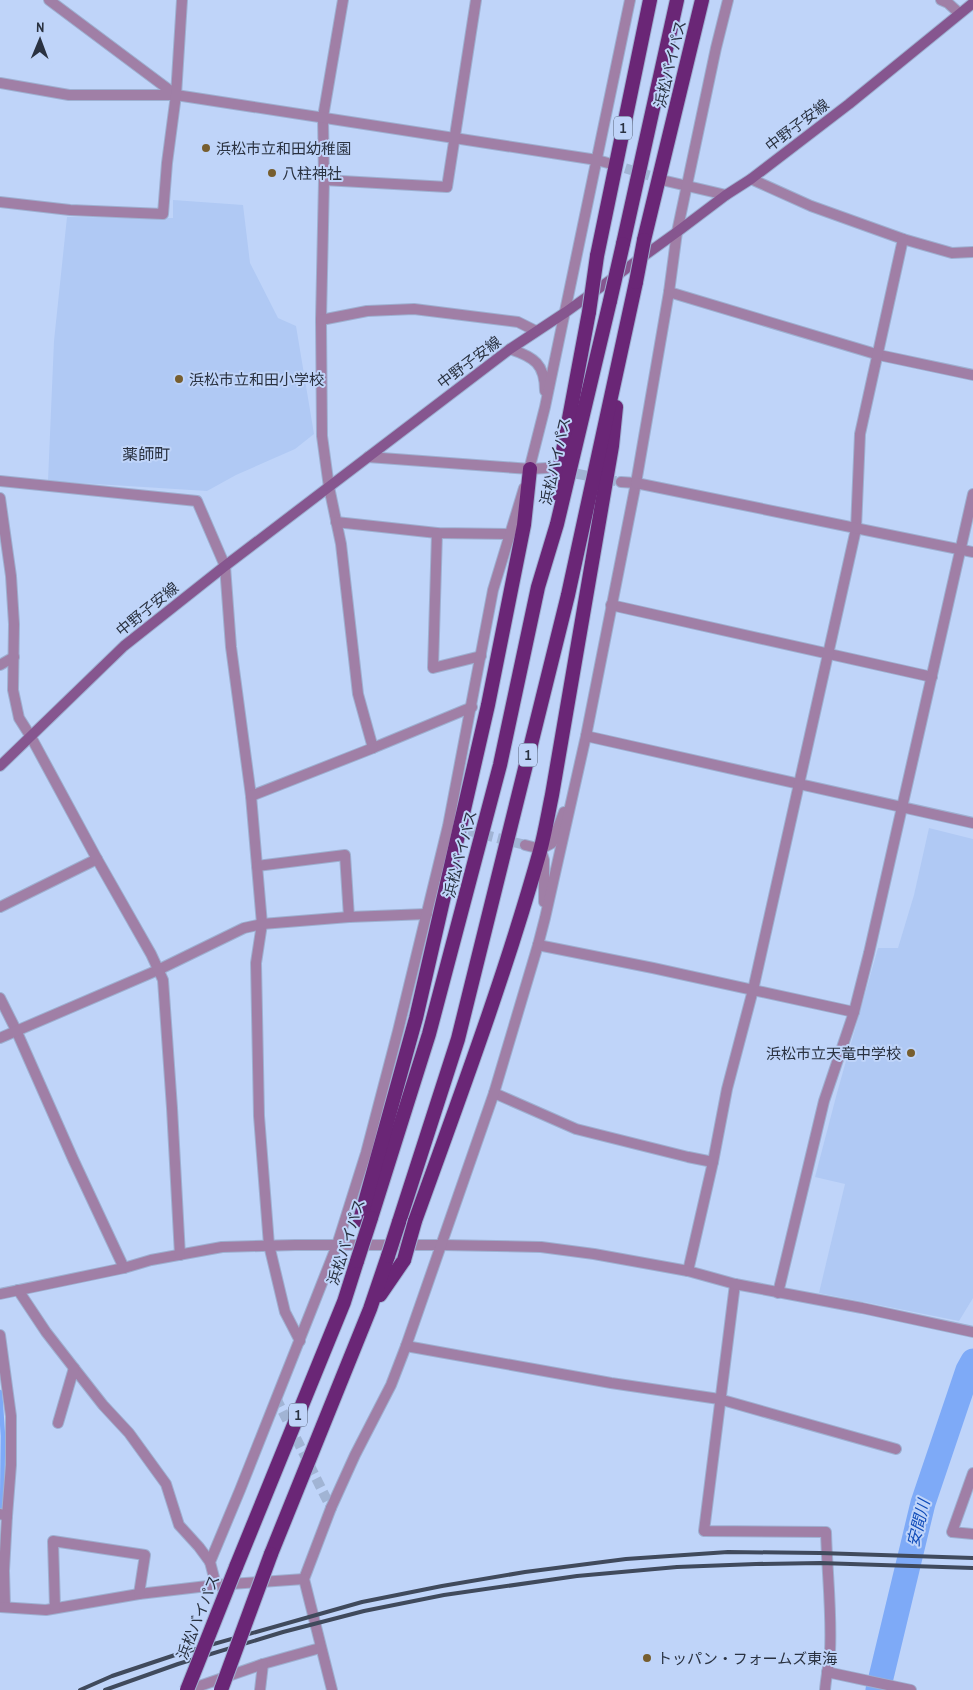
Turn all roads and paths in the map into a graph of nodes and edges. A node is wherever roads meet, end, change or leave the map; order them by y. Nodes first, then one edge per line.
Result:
1 (49, 0) edge
2 (182, 0) edge
3 (343, 0) edge
4 (476, 0) edge
5 (630, 0) edge
6 (650, 0) edge
7 (677, 0) edge
8 (702, 0) edge
9 (728, 0) edge
10 (941, 0) edge
11 (972, 6) edge
12 (959, 13) junction
13 (0, 84) edge
14 (176, 95) junction
15 (323, 117) junction
16 (454, 139) junction
17 (603, 162) junction
18 (751, 179) junction
19 (324, 180) junction
20 (666, 181) tunnel mouth
21 (687, 187) junction
22 (726, 195) junction
23 (0, 202) edge
24 (677, 232) junction
25 (903, 239) junction
26 (973, 252) edge
27 (669, 292) junction
28 (566, 312) junction
29 (321, 320) junction
30 (536, 331) junction
31 (624, 335) junction
32 (510, 349) junction
33 (878, 355) junction
34 (973, 375) edge
35 (545, 407) junction
36 (368, 457) junction
37 (547, 468) dead end
38 (530, 469) junction
39 (0, 481) edge
40 (621, 482) tunnel mouth
41 (636, 483) junction
42 (329, 487) junction
43 (973, 494) edge
44 (0, 498) edge
45 (336, 522) junction
46 (856, 528) junction
47 (437, 533) junction
48 (509, 534) junction
49 (961, 549) junction
50 (973, 552) edge
51 (225, 566) junction
52 (538, 587) junction
53 (612, 605) junction
54 (828, 654) junction
55 (14, 656) junction
56 (481, 656) junction
57 (0, 665) edge
58 (932, 677) junction
59 (472, 707) junction
60 (586, 736) junction
61 (31, 737) junction
62 (373, 748) junction
63 (0, 766) edge
64 (576, 780) junction
65 (799, 784) junction
66 (251, 796) junction
67 (903, 807) junction
68 (973, 823) edge
69 (525, 845) tunnel mouth
70 (541, 849) junction
71 (97, 859) junction
72 (257, 866) junction
73 (0, 907) edge
74 (427, 914) junction
75 (349, 917) junction
76 (544, 918) junction
77 (262, 924) junction
78 (538, 945) junction
79 (158, 970) junction
80 (753, 990) junction
81 (0, 998) edge
82 (854, 1012) junction
83 (16, 1030) junction
84 (0, 1038) edge
85 (494, 1093) junction
86 (713, 1162) junction
87 (366, 1219) junction
88 (337, 1245) junction
89 (442, 1245) junction
90 (269, 1246) junction
91 (180, 1255) junction
92 (124, 1268) junction
93 (688, 1271) junction
94 (735, 1284) junction
95 (18, 1290) junction
96 (778, 1293) junction
97 (0, 1294) edge
98 (370, 1309) junction
99 (969, 1331) edge
100 (0, 1335) edge
101 (300, 1341) junction
102 (406, 1346) junction
103 (74, 1368) junction
104 (719, 1399) junction
105 (58, 1423) dead end
106 (896, 1449) dead end
107 (973, 1473) edge
108 (4, 1515) edge
109 (973, 1534) edge
110 (210, 1562) junction
111 (304, 1579) junction
112 (216, 1585) junction
113 (139, 1594) junction
114 (2, 1607) edge
115 (55, 1608) junction
116 (320, 1648) junction
117 (263, 1664) junction
118 (827, 1672) junction
119 (188, 1690) edge
120 (221, 1690) edge
121 (260, 1690) edge
122 (332, 1690) edge
123 (824, 1690) edge
124 (910, 1690) edge

1 - 14 street
2 - 14 street
3 - 15 street
4 - 16 street
5 - 17 street
6 - 52 highway, 1, bridge
7 - 52 highway, 浜松バイパス / 1, bridge
8 - 31 highway, 浜松バイパス / 1, bridge
9 - 21 street
10 - 12 street
11 - 12 main road, 中野子安線
12 - 18 main road, 中野子安線
13 - 14 street
14 - 15 street
14 - 23 street
15 - 16 street
15 - 19 street
16 - 17 street
16 - 19 street
17 - 28 street
18 - 22 main road, 中野子安線
18 - 25 street
19 - 29 street
20 - 21 street
21 - 22 street
21 - 24 street
22 - 24 main road, 中野子安線
24 - 27 street
24 - 28 main road, 中野子安線
25 - 26 street
25 - 33 street
27 - 33 street
27 - 41 street
28 - 30 main road, 中野子安線
28 - 35 street
29 - 30 street
29 - 42 street
30 - 32 main road, 中野子安線
31 - 70 highway, 1
31 - 98 highway, 浜松バイパス / 1, bridge
32 - 35 street
32 - 36 main road, 中野子安線
33 - 34 street
33 - 46 street
35 - 38 street
36 - 38 street
36 - 42 main road, 中野子安線
37 - 38 street
38 - 48 street
38 - 87 highway
39 - 51 street
40 - 41 street
41 - 46 street
41 - 53 street
42 - 45 street
42 - 51 main road, 中野子安線
43 - 49 street
44 - 55 street
45 - 47 street
45 - 62 street
46 - 49 street
46 - 54 street
47 - 48 street
47 - 56 street
48 - 56 street
49 - 50 street
49 - 58 street
51 - 61 main road, 中野子安線
51 - 66 street
52 - 87 highway, 浜松バイパス / 1
53 - 54 street
53 - 60 street
54 - 58 street
54 - 65 street
55 - 57 street
55 - 61 street
56 - 59 street
58 - 67 street
59 - 62 street
59 - 74 street
60 - 64 street
60 - 65 street
61 - 63 main road, 中野子安線
61 - 71 street
62 - 66 street
64 - 70 street
64 - 76 street
65 - 67 street
65 - 80 street
66 - 72 street
67 - 68 street
67 - 82 street
69 - 70 street
70 - 76 street
70 - 98 highway, bridge
71 - 73 street
71 - 79 street
72 - 75 street
72 - 77 street
74 - 75 street
74 - 88 street
75 - 77 street
76 - 78 street
77 - 79 street
77 - 90 street
78 - 80 street
78 - 85 street
79 - 83 street
79 - 91 street
80 - 82 street
80 - 86 street
81 - 83 street
82 - 96 street
83 - 84 street
83 - 92 street
85 - 86 street
85 - 89 street
86 - 93 street
87 - 119 highway, 浜松バイパス / 1, bridge
88 - 89 street
88 - 90 street
88 - 101 street
89 - 93 street
89 - 102 street
90 - 91 street
90 - 101 street
91 - 92 street
92 - 95 street
93 - 94 street
94 - 96 street
94 - 104 street
95 - 97 street
95 - 103 street
96 - 99 street
98 - 120 highway, 浜松バイパス / 1, bridge
100 - 108 street
101 - 110 street
102 - 104 street
102 - 111 street
103 - 105 street
103 - 110 street
104 - 106 street
104 - 118 street
107 - 109 street
108 - 114 street
110 - 112 street
111 - 112 street
111 - 116 street
112 - 113 street
113 - 115 street
113 - 115 street
114 - 115 street
116 - 117 street
116 - 122 street
117 - 119 street
117 - 121 street
118 - 123 street
118 - 124 street

